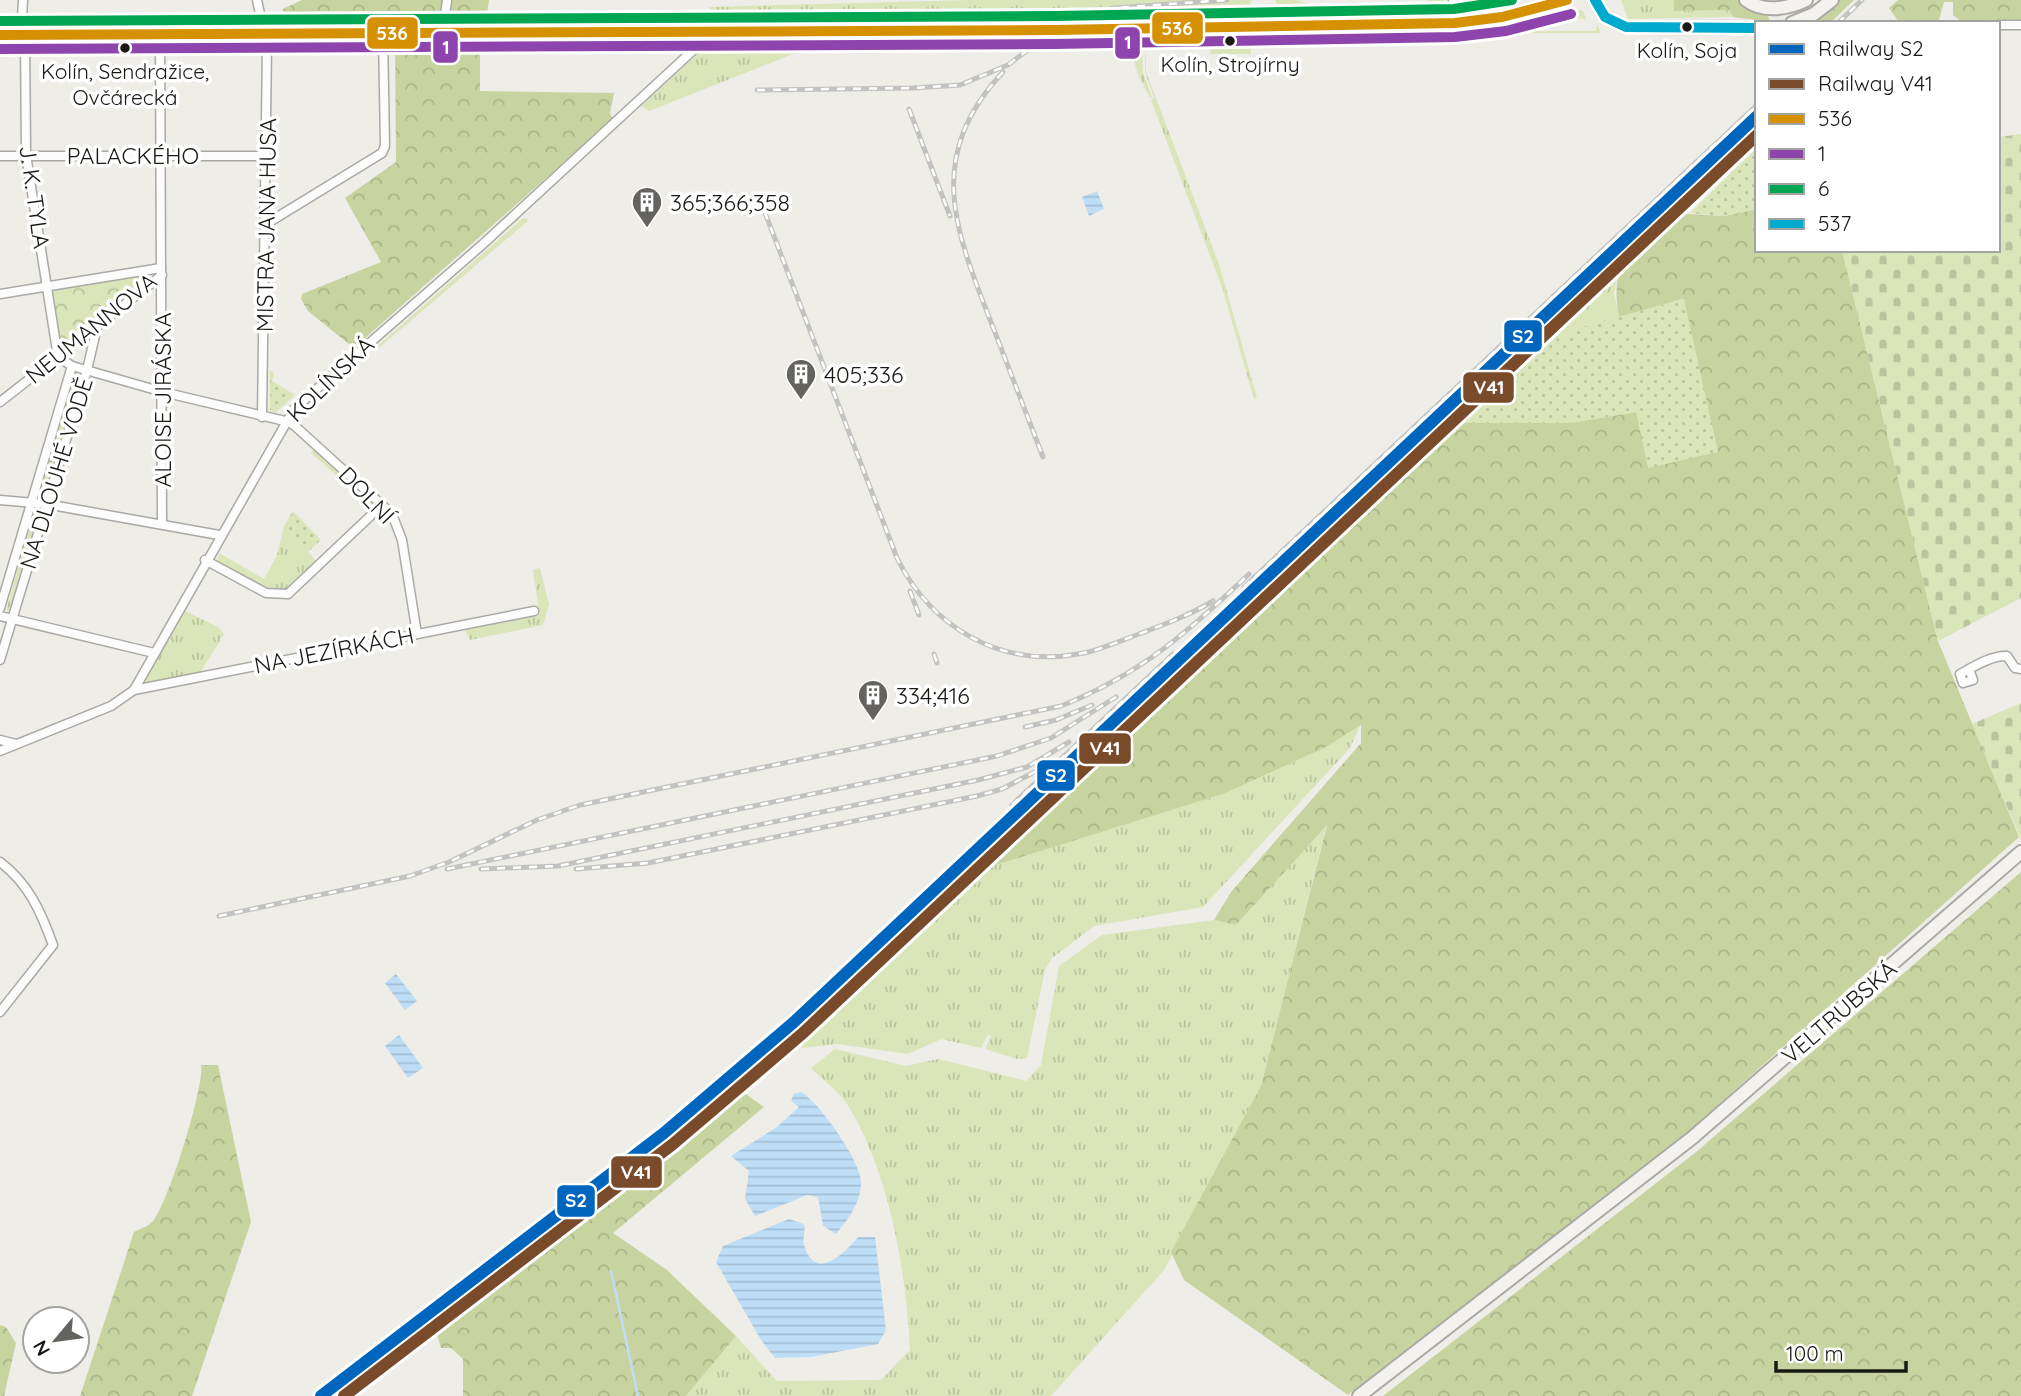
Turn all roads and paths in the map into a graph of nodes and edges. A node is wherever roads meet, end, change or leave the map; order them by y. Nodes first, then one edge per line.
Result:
1 (23, 0) edge
2 (257, 0) edge
3 (447, 0) edge
4 (1453, 0) edge
5 (1567, 0) edge
6 (1595, 0) edge
7 (1746, 0) edge
8 (1806, 0) edge
9 (1832, 0) edge
10 (1797, 21) edge
11 (1455, 23) junction
12 (2000, 25) edge
13 (2021, 25) edge
14 (1755, 28) edge
15 (714, 31) junction
16 (443, 32) junction
17 (264, 33) junction
18 (383, 33) junction
19 (160, 34) junction
20 (0, 35) edge
21 (23, 35) junction
22 (26, 155) junction
23 (161, 155) junction
24 (0, 156) edge
25 (267, 156) junction
26 (266, 224) junction
27 (162, 272) junction
28 (47, 285) junction
29 (0, 294) edge
30 (96, 327) junction
31 (58, 357) junction
32 (72, 366) junction
33 (87, 370) junction
34 (163, 392) junction
35 (0, 402) edge
36 (262, 418) junction
37 (284, 421) junction
38 (0, 500) edge
39 (32, 503) junction
40 (46, 504) junction
41 (382, 505) junction
42 (162, 524) junction
43 (219, 535) junction
44 (205, 560) junction
45 (0, 608) edge
46 (534, 611) dead end
47 (0, 616) edge
48 (13, 618) junction
49 (417, 634) junction
50 (154, 653) junction
51 (0, 660) edge
52 (1969, 669) dead end
53 (2021, 669) edge
54 (134, 690) junction
55 (0, 740) edge
56 (16, 744) junction
57 (0, 751) edge
58 (2021, 852) edge
59 (0, 862) edge
60 (0, 1012) edge
61 (1359, 1396) edge

1 - 21 street, J. K. TYLA
2 - 17 street, MISTRA JANA HUSA
3 - 16 street
4 - 11 street
5 - 11 main road
6 - 14 main road
7 - 8 main road
9 - 10 main road
11 - 15 main road
12 - 13 street
15 - 16 main road
15 - 37 street, KOLÍNSKÁ
16 - 18 main road
17 - 18 main road
17 - 19 main road
17 - 25 street, MISTRA JANA HUSA
18 - 26 street
19 - 21 main road
19 - 23 street, NEUMANNOVA
20 - 21 main road
21 - 22 street, J. K. TYLA
22 - 23 street, PALACKÉHO
22 - 24 street, PALACKÉHO
22 - 28 street, J. K. TYLA
23 - 25 street, PALACKÉHO
23 - 27 street, NEUMANNOVA
25 - 26 street, MISTRA JANA HUSA
26 - 36 street, MISTRA JANA HUSA
27 - 28 street
27 - 30 street, NEUMANNOVA
27 - 34 street, ALOISE JIRÁSKA
28 - 29 street
28 - 31 street, J. K. TYLA
30 - 31 street, NEUMANNOVA
30 - 33 street, NA DLOUHÉ VODĚ
31 - 32 street
31 - 35 street, NEUMANNOVA
32 - 33 street
32 - 39 street, NA DLOUHÉ VODĚ
33 - 34 street
33 - 40 street, NA DLOUHÉ VODĚ
34 - 36 street
34 - 42 street, ALOISE JIRÁSKA
36 - 37 street
37 - 41 street, DOLNÍ
37 - 43 street, KOLÍNSKÁ
38 - 39 street
39 - 40 street
39 - 45 street, NA DLOUHÉ VODĚ
40 - 42 street
40 - 48 street, NA DLOUHÉ VODĚ
41 - 44 street
41 - 49 street, DOLNÍ
42 - 43 street
43 - 44 street, KOLÍNSKÁ
44 - 50 street, KOLÍNSKÁ
46 - 49 street, NA JEZÍRKÁCH
47 - 48 street
48 - 50 street
48 - 51 street, NA DLOUHÉ VODĚ
49 - 54 street, NA JEZÍRKÁCH
50 - 54 street, KOLÍNSKÁ
52 - 53 street
54 - 56 street, KOLÍNSKÁ
55 - 56 street
56 - 57 street, KOLÍNSKÁ
58 - 61 main road, VELTRUBSKÁ
59 - 60 street

